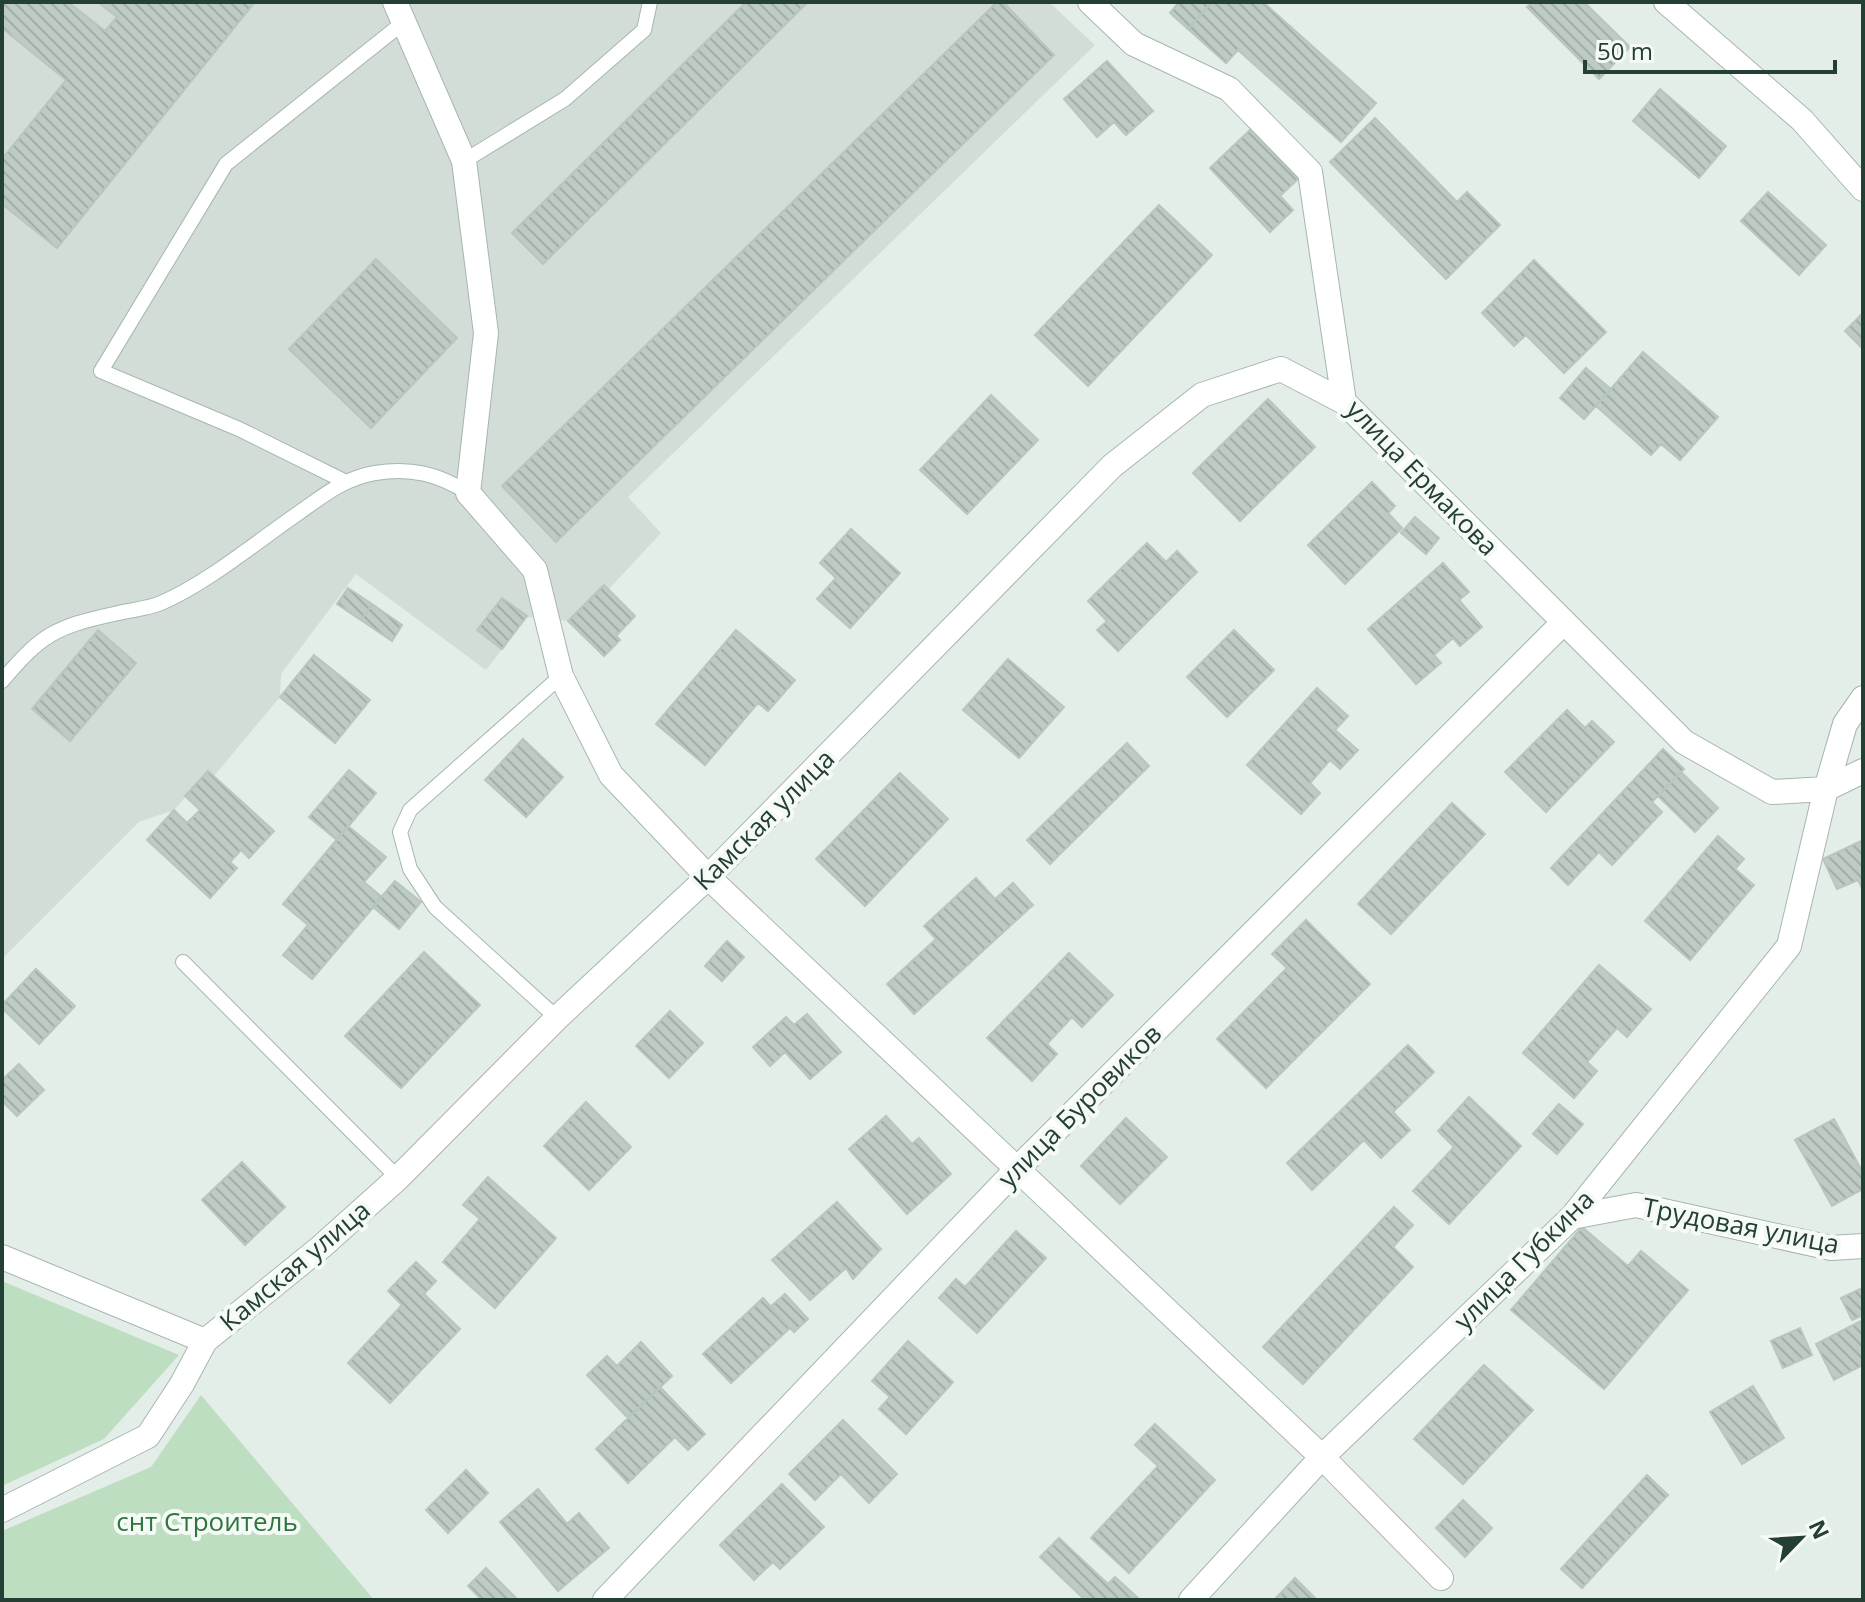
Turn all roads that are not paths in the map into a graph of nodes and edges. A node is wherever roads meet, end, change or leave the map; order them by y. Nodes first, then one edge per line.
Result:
1 (650, 2) edge
2 (1090, 2) edge
3 (1666, 2) edge
4 (400, 12) edge
5 (464, 161) junction
6 (1863, 189) edge
7 (1344, 402) junction
8 (344, 481) junction
9 (468, 493) junction
10 (1564, 622) junction
11 (561, 676) junction
12 (2, 681) edge
13 (1863, 698) edge
14 (1863, 771) edge
15 (1826, 789) junction
16 (708, 877) junction
17 (183, 962) dead end
18 (557, 1018) junction
19 (1017, 1169) junction
20 (398, 1178) junction
21 (1572, 1217) junction
22 (1863, 1246) edge
23 (2, 1257) edge
24 (205, 1341) junction
25 (1322, 1457) junction
26 (2, 1510) edge
27 (1441, 1578) dead end
28 (605, 1600) edge
29 (1191, 1600) edge

1 - 5 lane
2 - 7 street, улица Ермакова
3 - 6 street
4 - 5 street
4 - 8 lane
5 - 9 street
7 - 10 street, улица Ермакова
7 - 16 street, Камская улица
8 - 9 lane
8 - 12 lane
9 - 11 street
10 - 15 street, улица Ермакова
10 - 19 street, улица Буровиков
11 - 16 street
11 - 18 lane
13 - 15 street
14 - 15 street, улица Ермакова
15 - 21 street, улица Губкина
16 - 18 street, Камская улица
16 - 19 street
17 - 20 lane
18 - 20 street, Камская улица
19 - 25 street
19 - 28 street, улица Буровиков
20 - 24 street, Камская улица
21 - 22 street, Трудовая улица
21 - 25 street, улица Губкина
23 - 24 street
24 - 26 street
25 - 27 street
25 - 29 street, улица Губкина

